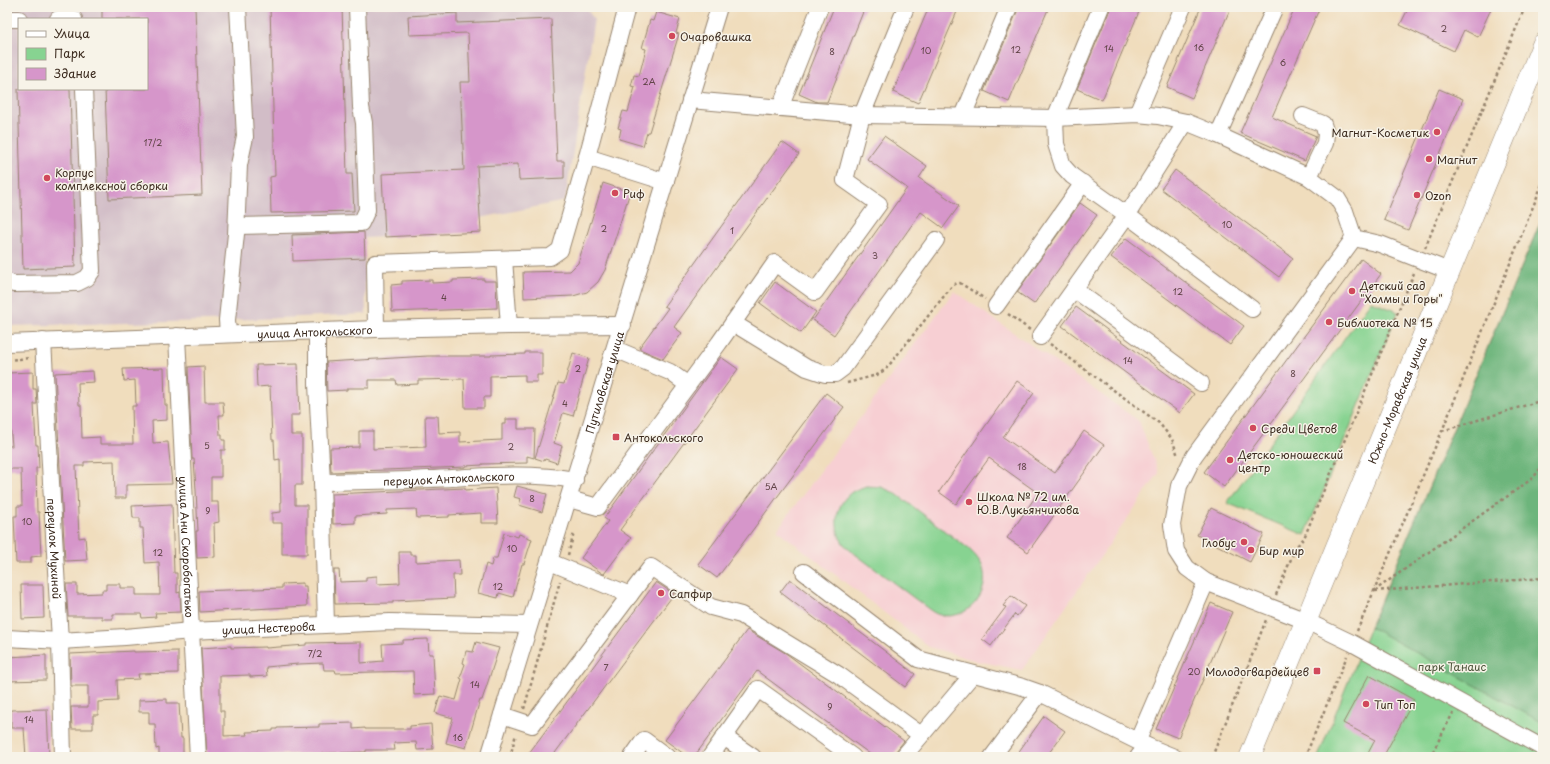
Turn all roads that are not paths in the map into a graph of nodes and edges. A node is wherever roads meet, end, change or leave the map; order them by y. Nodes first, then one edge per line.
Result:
1 (238, 7) edge
2 (357, 7) edge
3 (627, 7) edge
4 (719, 7) edge
5 (820, 7) edge
6 (906, 7) edge
7 (1009, 7) edge
8 (1101, 7) edge
9 (1183, 7) edge
10 (1275, 7) edge
11 (7, 19) edge
12 (18, 19) edge
13 (1543, 44) edge
14 (84, 90) edge
15 (690, 100) junction
16 (780, 108) junction
17 (1138, 114) junction
18 (862, 115) junction
19 (962, 116) junction
20 (1303, 116) dead end
21 (1055, 118) junction
22 (1186, 122) junction
23 (1218, 135) junction
24 (587, 157) junction
25 (1309, 177) junction
26 (666, 182) junction
27 (1083, 183) junction
28 (1128, 215) junction
29 (236, 226) junction
30 (1354, 238) junction
31 (936, 240) dead end
32 (504, 259) junction
33 (1449, 271) junction
34 (7, 282) edge
35 (1074, 289) junction
36 (996, 306) road end
37 (1252, 309) dead end
38 (733, 323) junction
39 (622, 325) junction
40 (509, 326) junction
41 (376, 329) junction
42 (317, 332) junction
43 (228, 334) junction
44 (177, 336) junction
45 (1040, 337) road end
46 (43, 341) junction
47 (7, 343) edge
48 (615, 349) junction
49 (1201, 383) dead end
50 (688, 385) junction
51 (575, 480) junction
52 (322, 482) junction
53 (569, 499) junction
54 (557, 565) junction
55 (804, 572) dead end
56 (1206, 582) junction
57 (630, 595) junction
58 (1306, 621) junction
59 (326, 624) junction
60 (530, 625) junction
61 (191, 631) junction
62 (7, 638) edge
63 (60, 641) junction
64 (973, 674) junction
65 (1040, 693) junction
66 (502, 715) junction
67 (921, 735) junction
68 (724, 737) junction
69 (1141, 748) edge
70 (1543, 748) edge
71 (63, 757) edge
72 (198, 757) edge
73 (489, 757) edge
74 (632, 757) edge
75 (667, 757) edge
76 (710, 757) edge
77 (752, 757) edge
78 (853, 757) edge
79 (903, 757) edge
80 (992, 757) edge
81 (1174, 757) edge
82 (1250, 757) edge

1 - 29 street
2 - 29 street
3 - 24 street
4 - 15 street, Путиловская улица
5 - 16 street
6 - 18 street
7 - 19 street
8 - 21 street
9 - 17 street
10 - 23 street
11 - 12 street
13 - 33 main road, Южно-Моравская улица
14 - 34 street
15 - 16 street
15 - 26 street, Путиловская улица
16 - 18 street
17 - 21 street
17 - 22 street
18 - 19 street
18 - 38 street
19 - 21 street
20 - 25 street
21 - 27 street
22 - 23 street
22 - 28 street
23 - 25 street
24 - 26 street
24 - 32 street
25 - 30 street
26 - 39 street, Путиловская улица
27 - 28 street
27 - 36 street
28 - 35 street
28 - 37 street
29 - 43 street
30 - 33 street
30 - 56 street
31 - 38 street
32 - 40 street
32 - 41 street
33 - 58 main road, Южно-Моравская улица
35 - 45 street
35 - 49 street
38 - 50 street
39 - 40 street, улица Антокольского
39 - 48 street, Путиловская улица
40 - 41 street, улица Антокольского
41 - 42 street, улица Антокольского
42 - 43 street, улица Антокольского
42 - 52 street
43 - 44 street, улица Антокольского
44 - 46 street, улица Антокольского
44 - 61 street, улица Ани Скоробогатько
46 - 47 street, улица Антокольского
46 - 63 street, переулок Мухиной
48 - 50 street
48 - 51 street, Путиловская улица
50 - 53 street
51 - 52 street, переулок Антокольского
51 - 53 street, Путиловская улица
52 - 59 street
53 - 54 street, Путиловская улица
54 - 57 street
54 - 60 street, Путиловская улица
55 - 64 street
56 - 58 street
56 - 69 street
57 - 66 street
57 - 67 street
58 - 70 street
58 - 82 main road, Южно-Моравская улица
59 - 60 street, улица Нестерова
59 - 61 street, улица Нестерова
60 - 66 street, Путиловская улица
61 - 63 street, улица Нестерова
61 - 72 street, улица Ани Скоробогатько
62 - 63 street, улица Нестерова
63 - 71 street, переулок Мухиной
64 - 65 street
64 - 67 street
65 - 69 street
65 - 80 street
66 - 73 street, Путиловская улица
67 - 79 street
68 - 76 street
68 - 77 street
68 - 78 street
69 - 81 street
74 - 75 street

